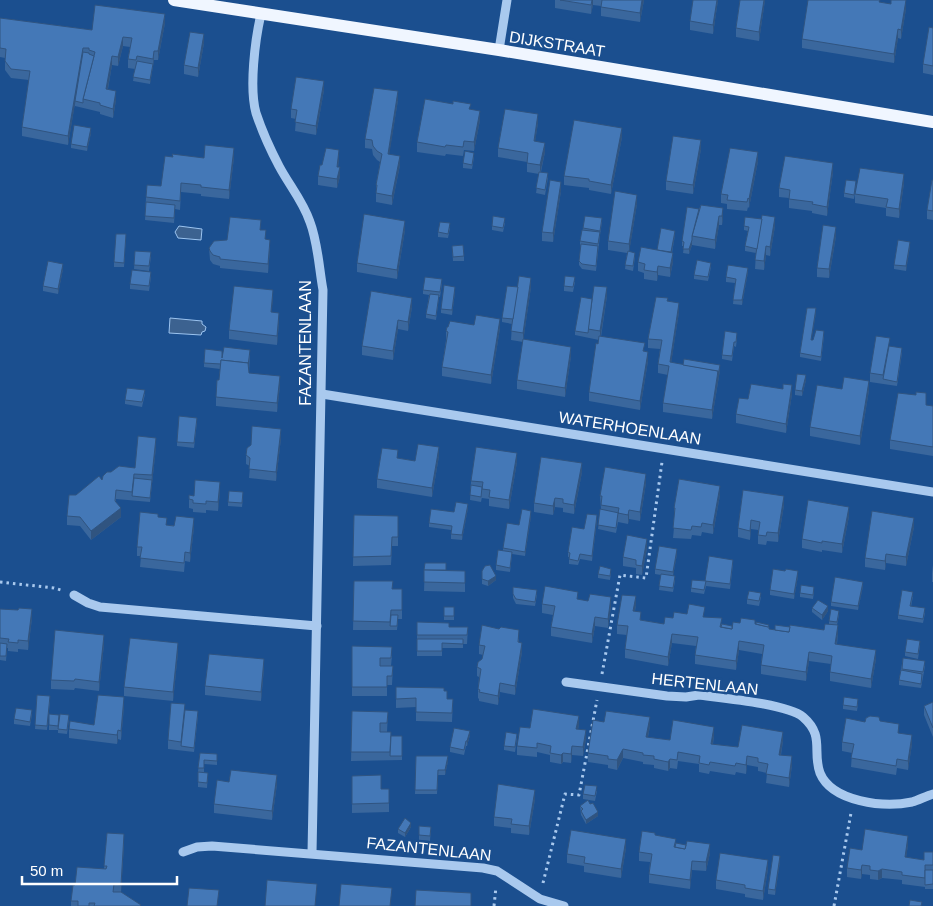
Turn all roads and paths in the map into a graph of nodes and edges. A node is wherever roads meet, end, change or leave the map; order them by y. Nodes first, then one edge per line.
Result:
1 (174, 0) edge
2 (507, 0) edge
3 (261, 14) junction
4 (499, 50) junction
5 (933, 122) edge
6 (322, 394) junction
7 (664, 449) junction
8 (933, 492) edge
9 (0, 582) edge
10 (74, 595) joint
11 (317, 626) junction
12 (566, 682) dead end
13 (600, 686) junction
14 (933, 794) edge
15 (853, 800) junction
16 (183, 852) dead end
17 (312, 853) junction
18 (540, 899) junction
19 (564, 906) edge
20 (834, 906) edge

1 - 3 main road, DIJKSTRAAT
2 - 4 street
3 - 4 main road, DIJKSTRAAT
3 - 6 street, FAZANTENLAAN
4 - 5 main road, DIJKSTRAAT
6 - 7 street, WATERHOENLAAN
6 - 11 street, FAZANTENLAAN
7 - 8 street, WATERHOENLAAN
7 - 13 path
9 - 10 path
10 - 11 street
11 - 17 street, FAZANTENLAAN
12 - 13 street, HERTENLAAN
13 - 15 street, HERTENLAAN
13 - 18 path
14 - 15 street, HERTENLAAN
15 - 20 path
16 - 17 street, FAZANTENLAAN
17 - 18 street, FAZANTENLAAN
18 - 19 street, FAZANTENLAAN

